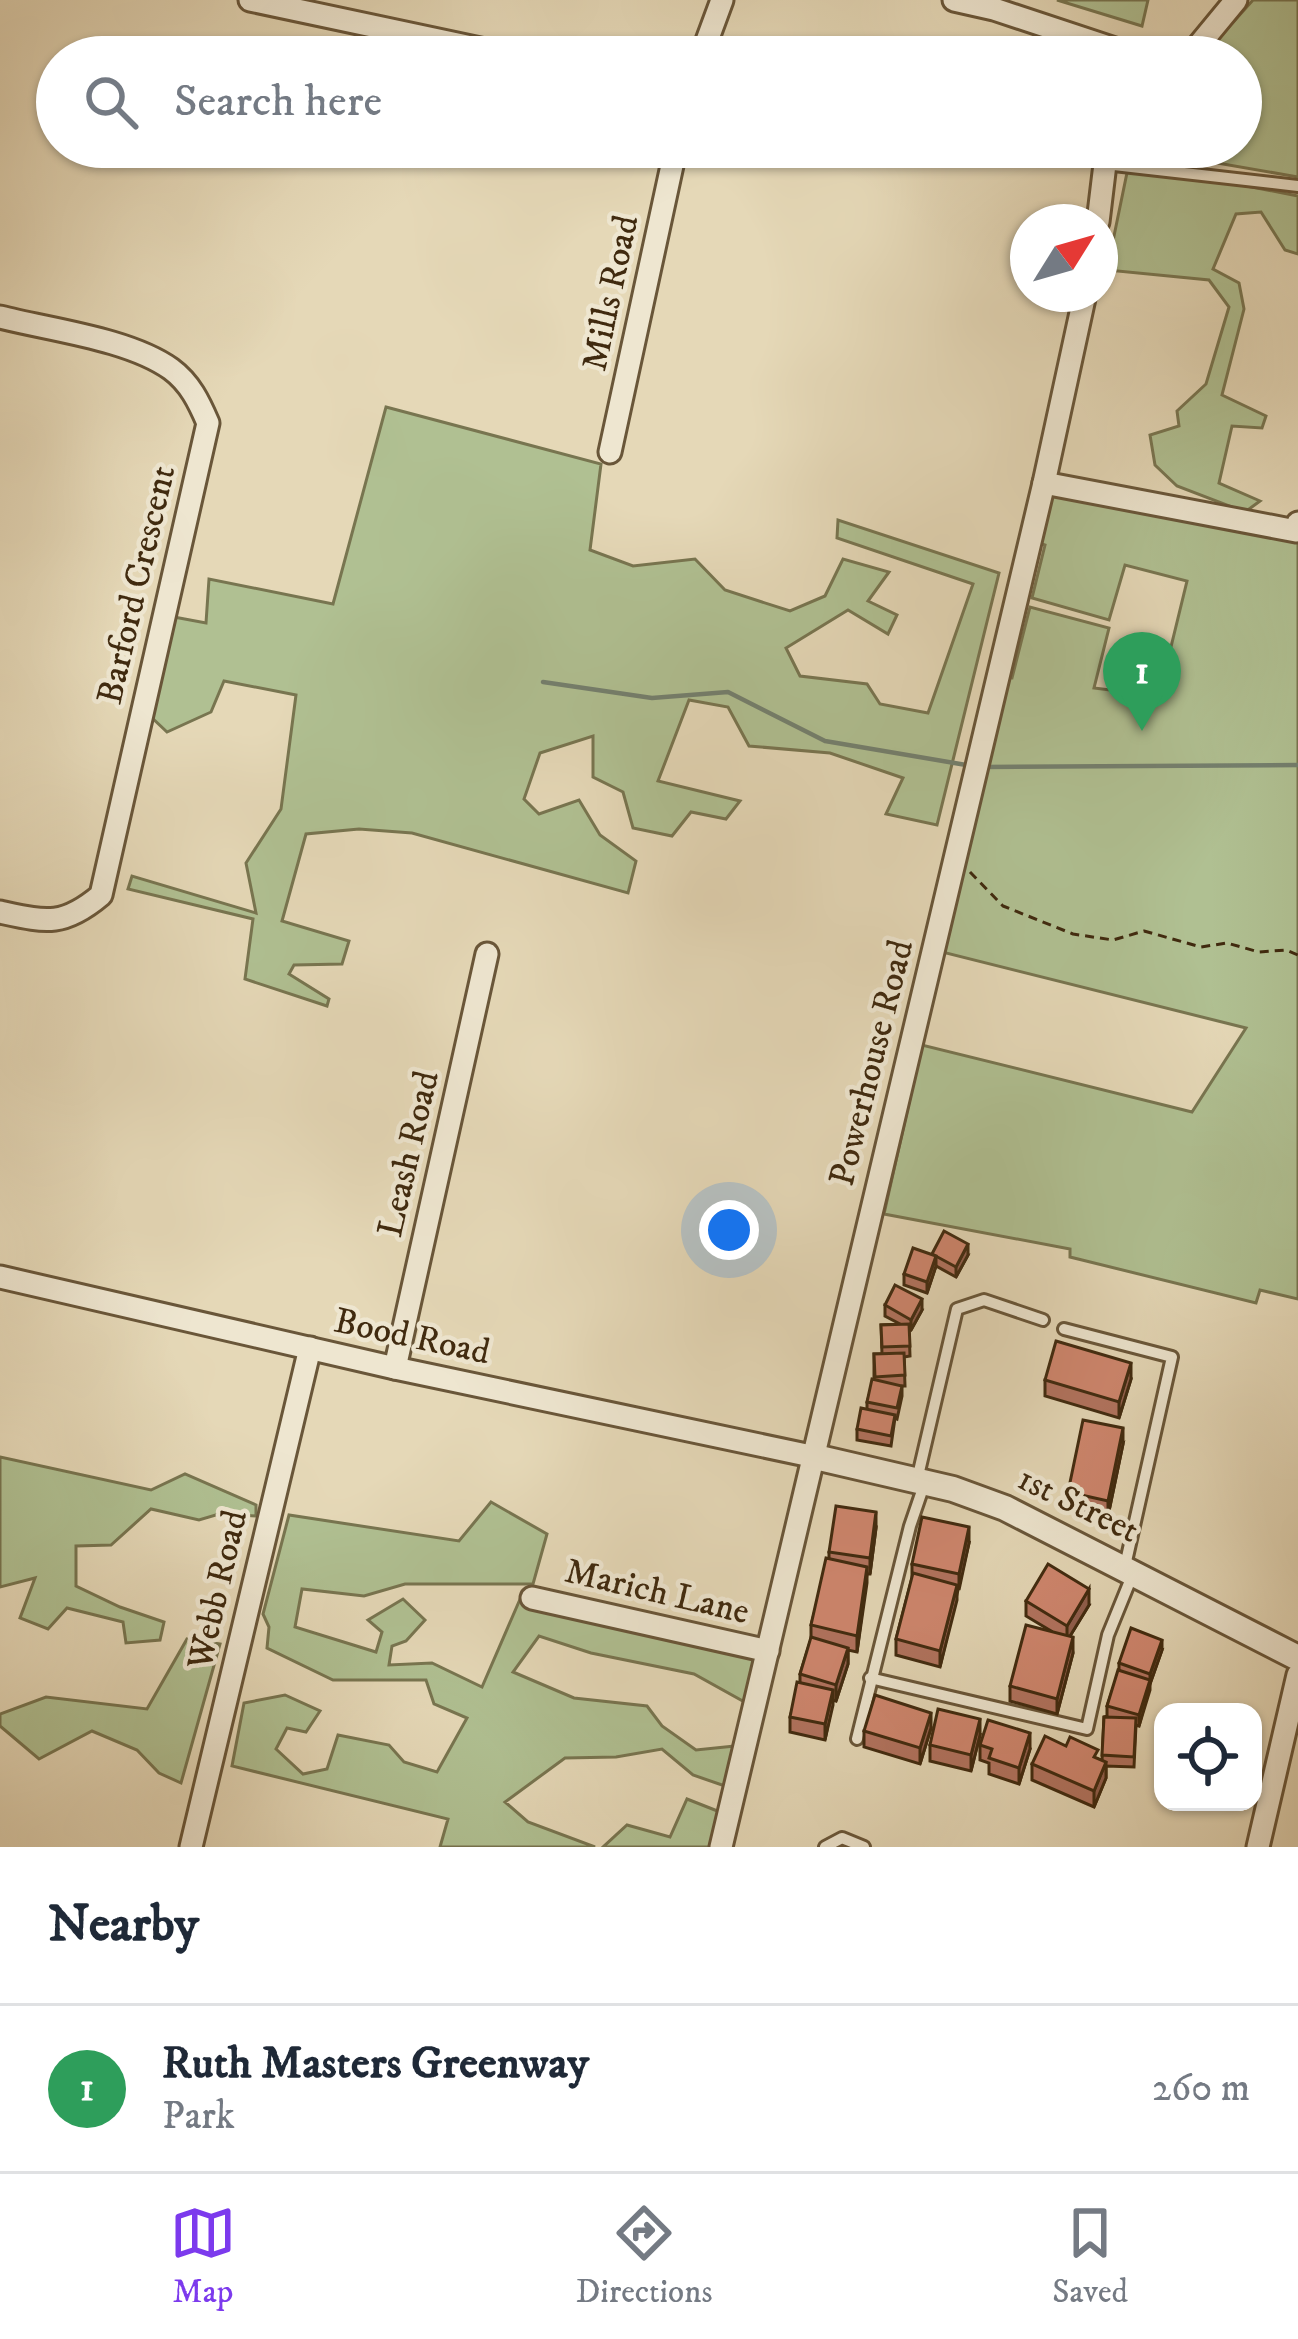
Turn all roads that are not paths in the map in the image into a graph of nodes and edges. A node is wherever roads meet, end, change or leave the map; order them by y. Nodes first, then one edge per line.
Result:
1 (250, 0) edge
2 (722, 0) edge
3 (954, 0) edge
4 (1236, 0) edge
5 (419, 36) edge
6 (709, 36) edge
7 (1076, 36) edge
8 (1206, 36) edge
9 (671, 168) edge
10 (1108, 168) edge
11 (1188, 168) edge
12 (1298, 185) edge
13 (1101, 204) edge
14 (1080, 312) edge
15 (0, 317) edge
16 (610, 452) dead end
17 (1044, 483) junction
18 (1298, 523) edge
19 (0, 912) edge
20 (487, 954) dead end
21 (0, 1277) edge
22 (1043, 1320) dead end
23 (1064, 1329) dead end
24 (310, 1348) junction
25 (394, 1367) junction
26 (811, 1456) junction
27 (921, 1481) junction
28 (1129, 1570) junction
29 (532, 1598) dead end
30 (768, 1651) junction
31 (1298, 1658) edge
32 (1298, 1675) edge
33 (870, 1678) junction
34 (857, 1739) dead end
35 (191, 1847) edge
36 (722, 1847) edge
37 (825, 1847) edge
38 (864, 1847) edge
39 (1258, 1847) edge

1 - 5 street
2 - 6 street
3 - 7 street
4 - 8 street
9 - 16 street, Mills Road
10 - 13 street
11 - 12 lane
14 - 17 street, Powerhouse Road
15 - 19 street, Barford Crescent
17 - 18 street
17 - 26 street, Powerhouse Road
20 - 25 street, Leash Road
21 - 24 street, Bood Road
22 - 27 lane
23 - 28 lane
24 - 25 street, Bood Road
24 - 35 street, Webb Road
25 - 26 street, Bood Road
26 - 27 street, 1st Street
26 - 30 street, Powerhouse Road
27 - 28 street, 1st Street
27 - 33 lane
28 - 31 street, 1st Street
28 - 33 lane
29 - 30 street, Marich Lane
30 - 36 street, Powerhouse Road
32 - 39 street
33 - 34 lane
37 - 38 lane

